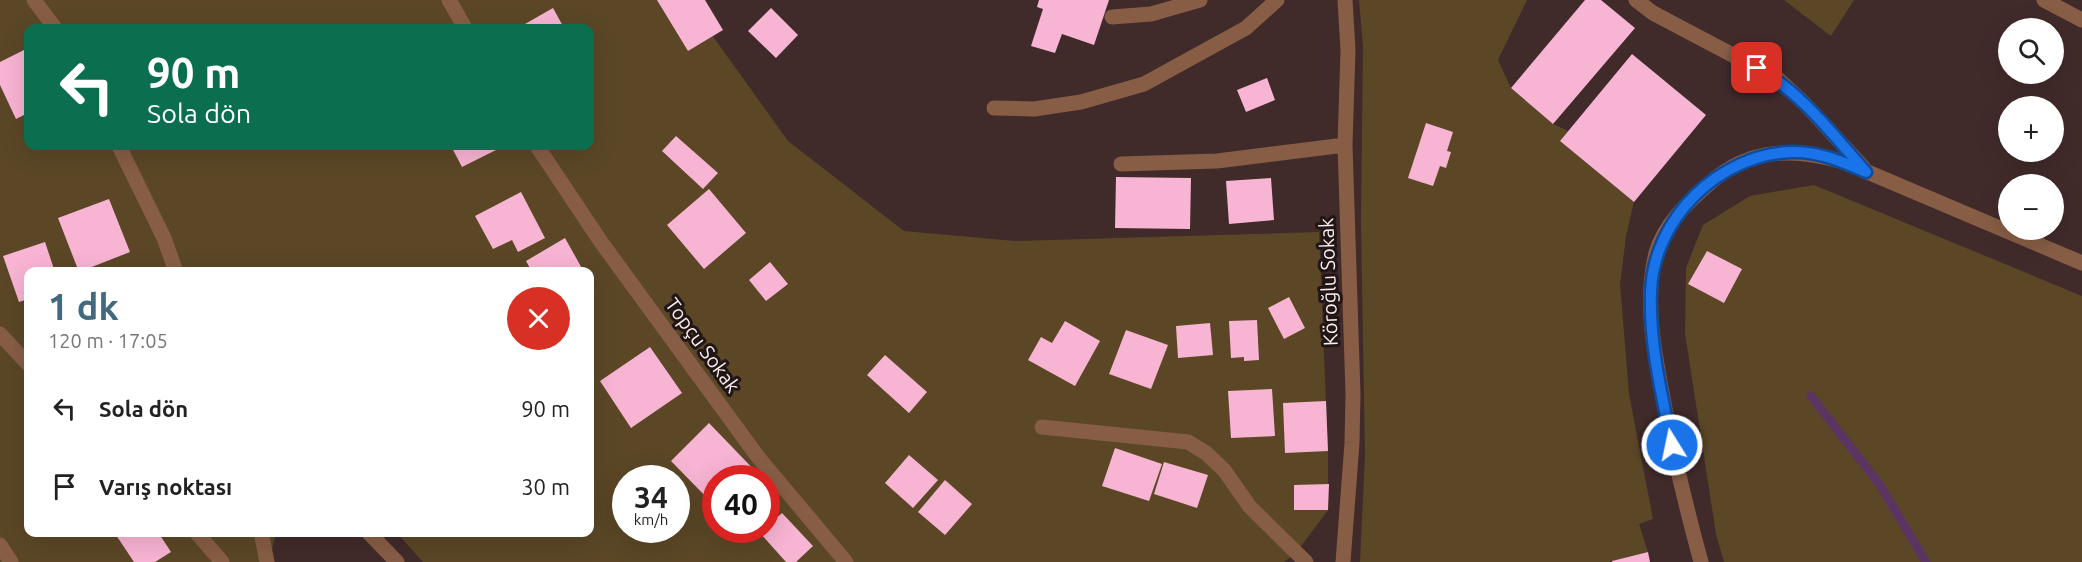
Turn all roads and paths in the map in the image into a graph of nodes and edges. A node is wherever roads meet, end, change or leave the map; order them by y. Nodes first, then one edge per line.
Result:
1 (34, 0) edge
2 (449, 0) edge
3 (1200, 0) edge
4 (1277, 0) edge
5 (1345, 0) edge
6 (1636, 0) edge
7 (2044, 0) edge
8 (1112, 17) dead end
9 (2082, 20) edge
10 (51, 24) edge
11 (463, 24) edge
12 (994, 108) dead end
13 (1345, 145) junction
14 (121, 150) edge
15 (540, 150) edge
16 (1121, 164) dead end
17 (1866, 172) junction
18 (2082, 263) edge
19 (174, 267) edge
20 (0, 334) edge
21 (24, 360) edge
22 (1042, 427) dead end
23 (200, 537) edge
24 (262, 537) edge
25 (373, 537) edge
26 (0, 545) edge
27 (11, 562) edge
28 (222, 562) edge
29 (267, 562) edge
30 (398, 562) edge
31 (846, 562) edge
32 (1306, 562) edge
33 (1343, 562) edge
34 (1701, 562) edge

1 - 10 street
2 - 11 street
3 - 8 street
4 - 12 street
5 - 13 street, Köroğlu Sokak
6 - 17 street
7 - 9 street
13 - 16 street
13 - 33 street, Köroğlu Sokak
14 - 19 street
15 - 31 street, Topçu Sokak
17 - 18 street
17 - 34 street
20 - 21 street
22 - 32 street
23 - 28 street
24 - 29 street
25 - 30 street
26 - 27 street

